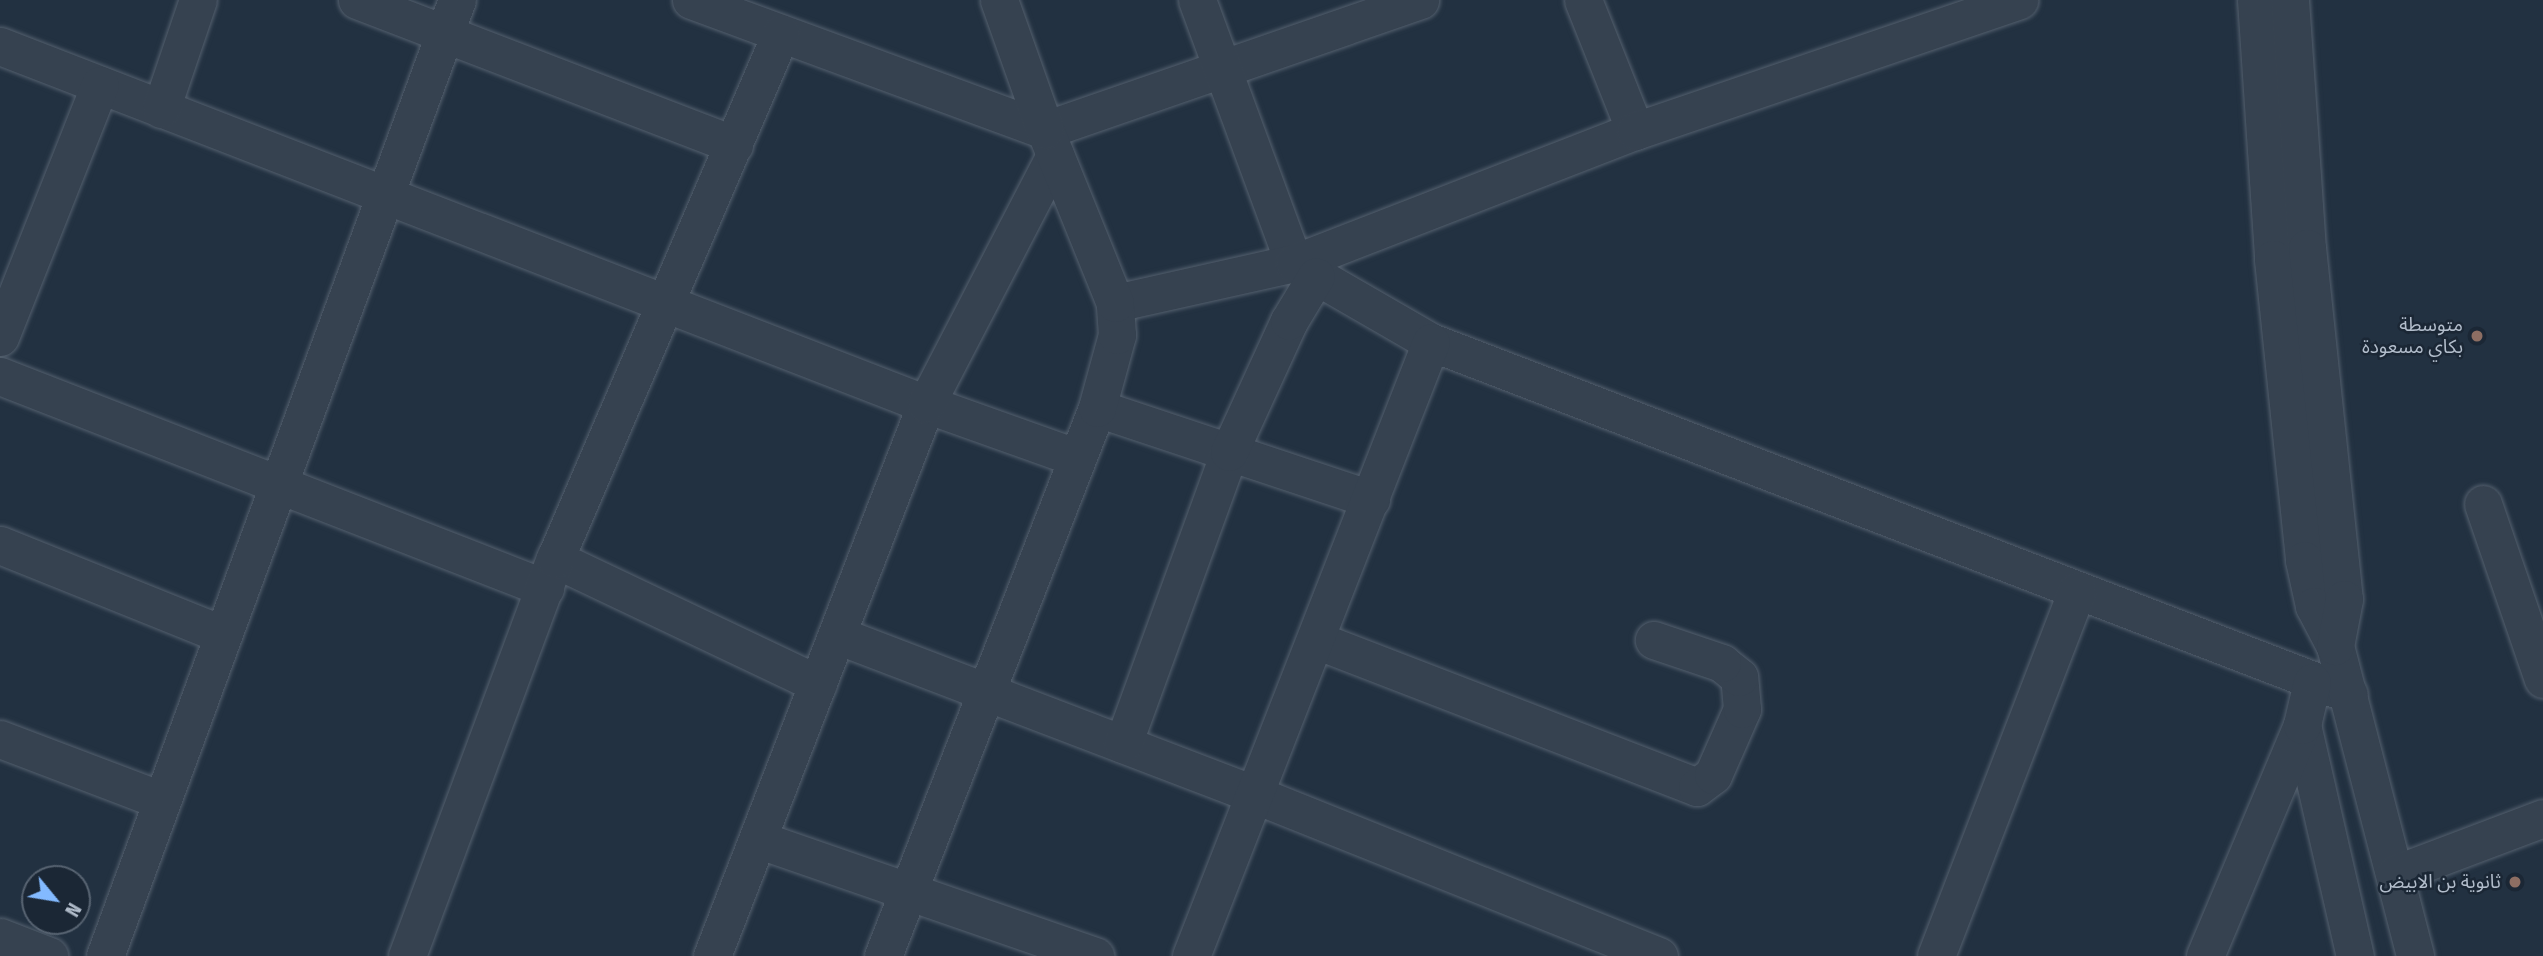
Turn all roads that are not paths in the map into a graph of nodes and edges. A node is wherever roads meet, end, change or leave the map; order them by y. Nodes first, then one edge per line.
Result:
1 (198, 0) edge
2 (358, 0) edge
3 (457, 0) edge
4 (691, 0) edge
5 (999, 0) edge
6 (1197, 0) edge
7 (1418, 0) edge
8 (1583, 0) edge
9 (2019, 0) edge
10 (2256, 0) edge
11 (2290, 0) edge
12 (1939, 14) edge
13 (781, 33) junction
14 (447, 35) junction
15 (0, 46) edge
16 (1223, 68) junction
17 (100, 85) junction
18 (161, 109) junction
19 (1635, 131) junction
20 (1050, 142) junction
21 (734, 145) junction
22 (387, 197) junction
23 (1305, 269) junction
24 (664, 303) junction
25 (1115, 303) junction
26 (0, 337) edge
27 (1431, 342) junction
28 (0, 376) edge
29 (926, 404) junction
30 (1097, 408) junction
31 (1229, 452) junction
32 (1075, 457) junction
33 (275, 486) junction
34 (1371, 499) junction
35 (2483, 504) dead end
36 (0, 545) edge
37 (550, 574) junction
38 (2077, 590) junction
39 (221, 634) junction
40 (837, 635) junction
41 (1316, 640) junction
42 (1654, 640) dead end
43 (2335, 646) junction
44 (2543, 679) edge
45 (2312, 682) junction
46 (818, 684) junction
47 (988, 693) junction
48 (2349, 694) junction
49 (2302, 725) junction
50 (0, 739) edge
51 (1123, 744) junction
52 (1256, 794) junction
53 (161, 800) junction
54 (2543, 818) edge
55 (760, 840) junction
56 (2395, 874) junction
57 (906, 891) junction
58 (0, 937) edge
59 (49, 956) edge
60 (105, 956) edge
61 (407, 956) edge
62 (712, 956) edge
63 (883, 956) edge
64 (1096, 956) edge
65 (1191, 956) edge
66 (1659, 956) edge
67 (1936, 956) edge
68 (2205, 956) edge
69 (2355, 956) edge
70 (2414, 956) edge

1 - 18 street
2 - 14 street
3 - 14 street
4 - 13 street
5 - 20 street
6 - 16 street
7 - 16 street
8 - 19 street
9 - 12 street
10 - 43 street
11 - 43 street
12 - 19 street
13 - 20 street
13 - 21 street
14 - 21 street
14 - 22 street
15 - 17 street
16 - 20 street
16 - 23 street
17 - 18 street
17 - 26 street
18 - 22 street
19 - 23 street
20 - 25 street
20 - 29 street
21 - 24 street
22 - 24 street
22 - 33 street
23 - 25 street
23 - 27 street
23 - 31 street
24 - 29 street
24 - 37 street
25 - 30 street
27 - 34 street
27 - 38 street
28 - 33 street
29 - 32 street
29 - 40 street
30 - 31 street
30 - 32 street
31 - 34 street
31 - 51 street
32 - 47 street
33 - 37 street
33 - 39 street
34 - 41 street
35 - 44 street
36 - 39 street
37 - 46 street
37 - 61 street
38 - 45 street
38 - 67 street
39 - 53 street
40 - 46 street
40 - 47 street
41 - 42 street
41 - 52 street
43 - 48 street
45 - 48 street
45 - 49 street
46 - 55 street
47 - 51 street
47 - 57 street
48 - 56 street
49 - 68 street
49 - 69 street
50 - 53 street
51 - 52 street
52 - 65 street
52 - 66 street
53 - 60 street
54 - 56 street
55 - 57 street
55 - 62 street
56 - 70 street
57 - 63 street
57 - 64 street
58 - 59 street

